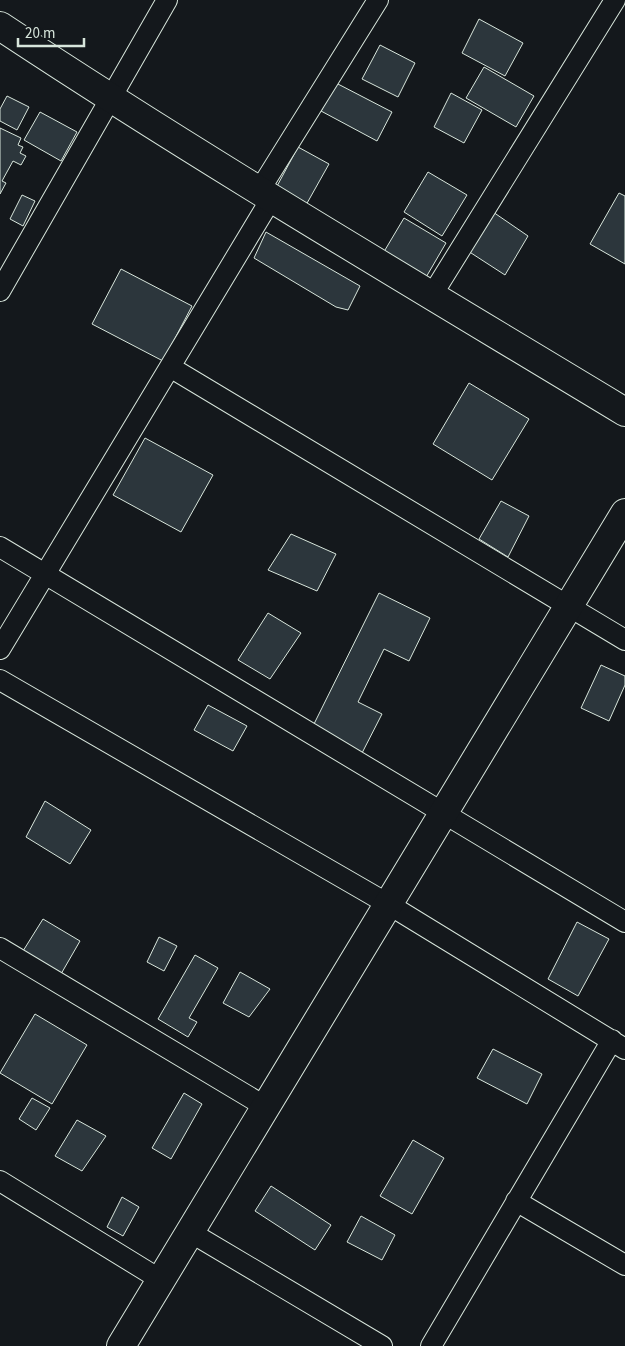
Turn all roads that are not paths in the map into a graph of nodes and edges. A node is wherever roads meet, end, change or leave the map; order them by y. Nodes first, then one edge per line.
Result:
1 (167, 0) edge
2 (378, 0) edge
3 (615, 0) edge
4 (0, 26) edge
5 (110, 99) junction
6 (265, 195) junction
7 (0, 291) edge
8 (432, 295) junction
9 (170, 367) junction
10 (625, 412) edge
11 (625, 513) edge
12 (0, 547) edge
13 (46, 574) junction
14 (569, 605) junction
15 (625, 640) edge
16 (0, 649) edge
17 (0, 680) edge
18 (443, 813) junction
19 (388, 904) junction
20 (625, 922) edge
21 (0, 948) edge
22 (618, 1044) edge
23 (266, 1107) junction
24 (0, 1181) edge
25 (516, 1201) junction
26 (190, 1232) junction
27 (625, 1265) edge
28 (161, 1280) junction
29 (121, 1346) edge
30 (382, 1346) edge
31 (431, 1346) edge

1 - 5 street
2 - 6 street
3 - 8 street
4 - 5 street
5 - 6 street
5 - 7 street
6 - 8 street
6 - 9 street
8 - 10 street
9 - 13 street
9 - 14 street
11 - 14 street
12 - 13 street
13 - 16 street
13 - 18 street
14 - 15 street
14 - 18 street
17 - 19 street
18 - 19 street
18 - 20 street
19 - 22 street
19 - 23 street
21 - 23 street
22 - 25 street
23 - 26 street
24 - 28 street
25 - 27 street
25 - 31 street
26 - 28 street
26 - 30 street
28 - 29 street

